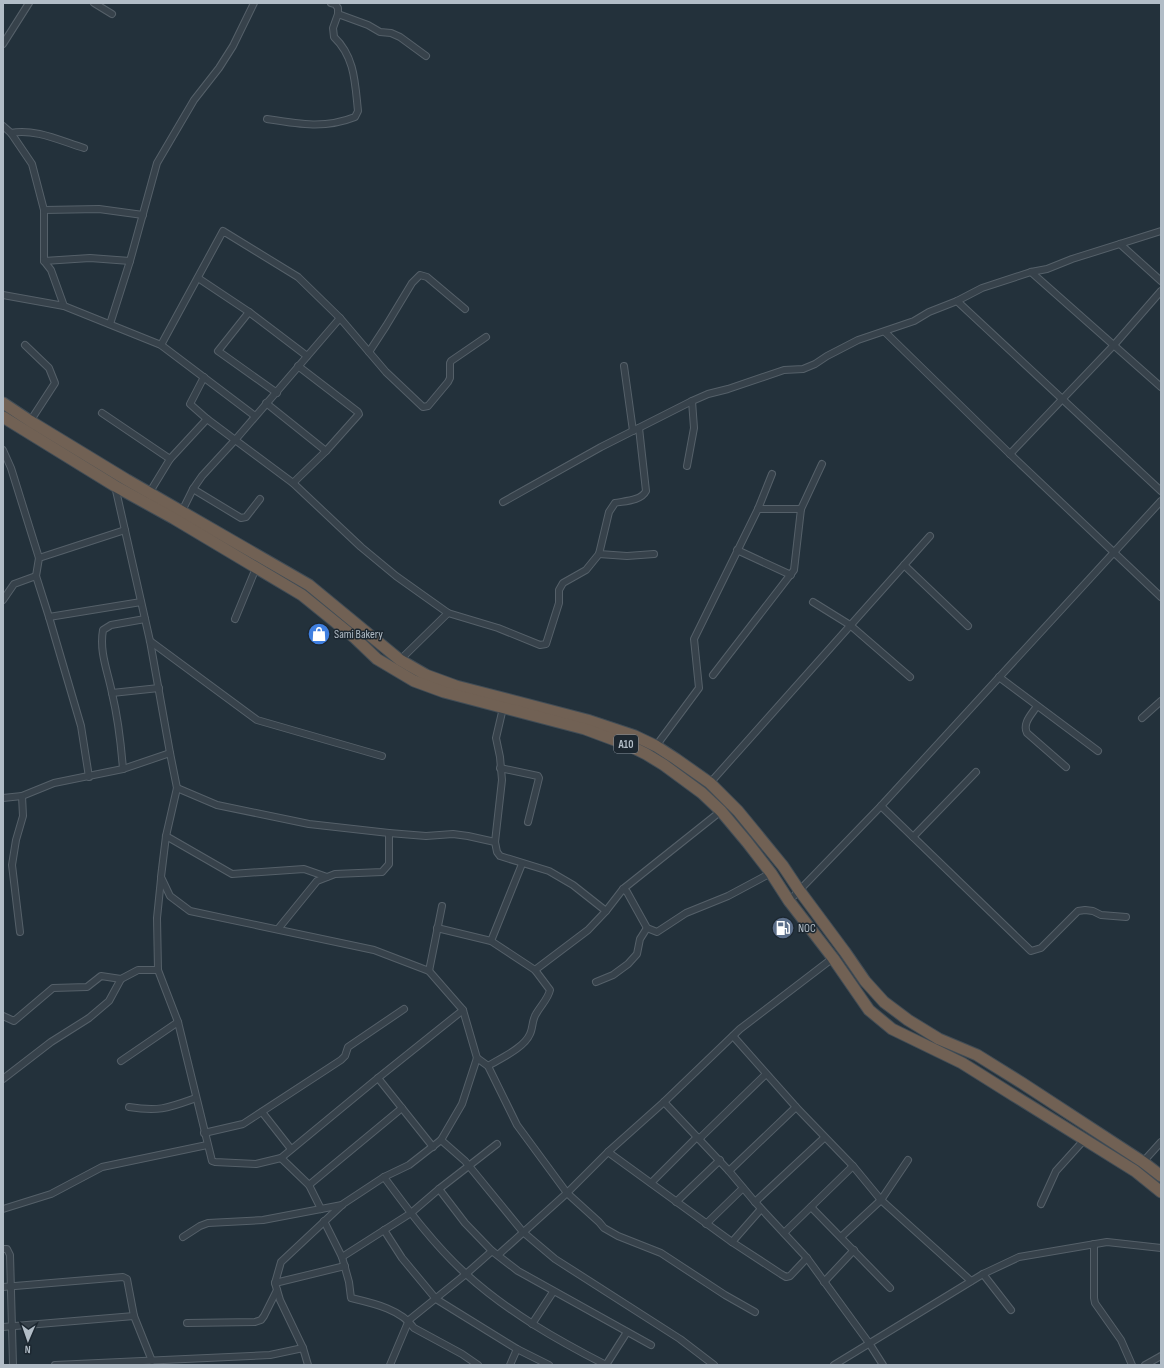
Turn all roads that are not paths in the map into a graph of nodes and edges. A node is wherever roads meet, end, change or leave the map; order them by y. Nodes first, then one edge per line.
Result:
1 (29, 3) edge
2 (94, 3) edge
3 (254, 3) edge
4 (331, 3) edge
5 (112, 14) dead end
6 (338, 14) junction
7 (3, 44) edge
8 (426, 56) dead end
9 (267, 119) dead end
10 (3, 126) edge
11 (11, 132) junction
12 (84, 148) dead end
13 (44, 210) junction
14 (143, 215) junction
15 (1161, 231) edge
16 (1120, 244) junction
17 (44, 261) junction
18 (130, 261) junction
19 (1031, 272) junction
20 (198, 278) junction
21 (1161, 281) edge
22 (1161, 291) edge
23 (3, 295) edge
24 (957, 301) junction
25 (64, 306) junction
26 (465, 309) dead end
27 (249, 312) junction
28 (340, 318) junction
29 (110, 324) junction
30 (885, 332) junction
31 (486, 337) dead end
32 (25, 345) dead end
33 (161, 345) junction
34 (1114, 345) junction
35 (369, 352) junction
36 (307, 356) junction
37 (298, 366) junction
38 (624, 366) dead end
39 (204, 377) junction
40 (1161, 387) edge
41 (277, 393) junction
42 (1062, 399) junction
43 (692, 401) junction
44 (3, 403) edge
45 (266, 403) junction
46 (102, 413) dead end
47 (255, 416) junction
48 (3, 417) edge
49 (207, 419) junction
50 (30, 421) junction
51 (636, 430) junction
52 (23, 431) junction
53 (236, 439) junction
54 (3, 450) edge
55 (326, 450) junction
56 (1010, 454) junction
57 (170, 459) junction
58 (822, 464) dead end
59 (687, 466) dead end
60 (772, 474) dead end
61 (293, 483) junction
62 (115, 486) junction
63 (193, 489) junction
64 (1161, 491) edge
65 (150, 493) junction
66 (260, 499) dead end
67 (1161, 501) edge
68 (143, 502) junction
69 (503, 502) dead end
70 (758, 509) junction
71 (801, 509) junction
72 (182, 511) junction
73 (125, 530) junction
74 (930, 536) dead end
75 (737, 550) junction
76 (1114, 552) junction
77 (599, 554) junction
78 (654, 554) dead end
79 (39, 558) junction
80 (904, 565) junction
81 (256, 568) junction
82 (791, 575) junction
83 (36, 576) junction
84 (1161, 597) edge
85 (3, 600) edge
86 (141, 602) junction
87 (813, 602) dead end
88 (448, 613) junction
89 (49, 617) junction
90 (145, 619) junction
91 (235, 619) dead end
92 (850, 625) junction
93 (968, 626) dead end
94 (150, 641) junction
95 (400, 660) junction
96 (713, 675) dead end
97 (910, 677) dead end
98 (999, 677) junction
99 (159, 688) junction
100 (112, 692) junction
101 (1161, 701) edge
102 (1038, 706) junction
103 (503, 708) junction
104 (1142, 718) dead end
105 (586, 725) junction
106 (656, 746) junction
107 (1098, 751) dead end
108 (170, 753) junction
109 (382, 756) dead end
110 (1066, 767) dead end
111 (500, 768) junction
112 (123, 769) junction
113 (976, 772) dead end
114 (89, 777) junction
115 (710, 783) junction
116 (177, 788) junction
117 (22, 796) junction
118 (3, 798) edge
119 (881, 806) junction
120 (721, 811) junction
121 (528, 822) dead end
122 (389, 834) junction
123 (166, 836) junction
124 (913, 837) junction
125 (495, 842) junction
126 (522, 864) junction
127 (771, 873) junction
128 (161, 877) junction
129 (327, 877) junction
130 (624, 889) junction
131 (799, 890) junction
132 (789, 901) junction
133 (442, 906) dead end
134 (606, 910) junction
135 (1126, 917) dead end
136 (438, 928) junction
137 (647, 928) junction
138 (278, 929) junction
139 (20, 932) dead end
140 (491, 941) junction
141 (833, 958) junction
142 (158, 970) junction
143 (535, 970) junction
144 (429, 971) junction
145 (121, 979) junction
146 (596, 982) dead end
147 (404, 1009) dead end
148 (463, 1010) junction
149 (3, 1016) edge
150 (178, 1022) junction
151 (733, 1036) junction
152 (477, 1058) junction
153 (121, 1061) dead end
154 (488, 1066) junction
155 (766, 1074) junction
156 (378, 1078) junction
157 (3, 1080) edge
158 (1022, 1083) junction
159 (1014, 1095) junction
160 (196, 1098) junction
161 (664, 1102) junction
162 (129, 1107) dead end
163 (796, 1107) junction
164 (402, 1108) junction
165 (262, 1112) junction
166 (204, 1133) junction
167 (698, 1138) junction
168 (824, 1138) junction
169 (441, 1140) junction
170 (1084, 1140) junction
171 (1161, 1142) edge
172 (497, 1144) dead end
173 (207, 1145) junction
174 (433, 1147) junction
175 (291, 1149) junction
176 (608, 1152) junction
177 (281, 1158) junction
178 (720, 1160) junction
179 (908, 1160) dead end
180 (1143, 1162) junction
181 (469, 1166) junction
182 (853, 1166) junction
183 (729, 1170) junction
184 (1134, 1171) junction
185 (1161, 1176) edge
186 (384, 1177) junction
187 (651, 1183) junction
188 (309, 1185) junction
189 (743, 1188) junction
190 (439, 1189) junction
191 (1161, 1192) edge
192 (567, 1193) junction
193 (881, 1200) junction
194 (676, 1202) junction
195 (755, 1202) junction
196 (343, 1204) junction
197 (1041, 1204) dead end
198 (811, 1207) junction
199 (3, 1209) edge
200 (321, 1209) junction
201 (761, 1209) junction
202 (411, 1213) junction
203 (324, 1221) junction
204 (706, 1224) junction
205 (384, 1230) junction
206 (523, 1232) junction
207 (784, 1233) junction
208 (183, 1237) dead end
209 (841, 1237) junction
210 (732, 1242) junction
211 (1094, 1244) junction
212 (1161, 1248) edge
213 (3, 1249) edge
214 (854, 1250) junction
215 (492, 1251) junction
216 (498, 1255) junction
217 (342, 1257) junction
218 (807, 1258) junction
219 (344, 1266) junction
220 (466, 1274) junction
221 (983, 1274) junction
222 (824, 1282) junction
223 (972, 1282) junction
224 (275, 1283) junction
225 (3, 1287) edge
226 (10, 1287) junction
227 (890, 1288) dead end
228 (277, 1290) junction
229 (553, 1292) junction
230 (436, 1299) junction
231 (1011, 1310) dead end
232 (755, 1312) dead end
233 (134, 1316) junction
234 (409, 1320) junction
235 (187, 1323) dead end
236 (532, 1324) junction
237 (3, 1327) edge
238 (12, 1327) junction
239 (627, 1332) junction
240 (869, 1343) junction
241 (651, 1345) dead end
242 (303, 1348) junction
243 (517, 1349) junction
244 (1161, 1356) edge
245 (152, 1361) junction
246 (13, 1365) edge
247 (55, 1365) edge
248 (308, 1365) edge
249 (390, 1365) edge
250 (478, 1365) edge
251 (510, 1365) edge
252 (549, 1365) edge
253 (606, 1365) edge
254 (714, 1365) edge
255 (834, 1365) edge
256 (883, 1365) edge
257 (1132, 1365) edge
258 (1145, 1365) edge

1 - 7 street
2 - 5 street
3 - 14 street
4 - 6 street
6 - 8 street
6 - 9 street
10 - 11 street
11 - 12 street
11 - 13 street
13 - 14 street
13 - 17 street
14 - 18 street
15 - 16 street
16 - 19 street
16 - 21 street
17 - 18 street
17 - 25 street
18 - 29 street
19 - 24 street
19 - 34 street
20 - 27 street
20 - 28 street
20 - 33 street
22 - 34 street
23 - 25 street
24 - 30 street
24 - 42 street
25 - 29 street
26 - 35 street
27 - 36 street
27 - 41 street
28 - 35 street
28 - 36 street
29 - 33 street
30 - 43 street
30 - 56 street
31 - 35 street
32 - 50 street
33 - 39 street
34 - 40 street
34 - 42 street
36 - 37 street
37 - 41 street
37 - 55 street
38 - 51 street
39 - 47 street
39 - 49 street
41 - 45 street
42 - 56 street
42 - 64 street
43 - 51 street
43 - 59 street
44 - 50 highway, A10
45 - 47 street
45 - 55 street
46 - 57 street
47 - 53 street
48 - 52 highway, A10
49 - 53 street
49 - 57 street
50 - 52 street
50 - 65 highway, A10
51 - 69 street
51 - 77 street
52 - 62 highway, A10
53 - 61 street
53 - 63 street
54 - 79 street
55 - 61 street
56 - 76 street
57 - 65 street
58 - 71 street
60 - 70 street
61 - 88 street
62 - 68 highway, A10
62 - 73 street
63 - 66 street
63 - 72 street
65 - 68 street
65 - 72 highway, A10
67 - 76 street
68 - 81 highway, A10
70 - 71 street
70 - 75 street
71 - 82 street
72 - 95 highway, A10
73 - 79 street
73 - 86 street
74 - 80 street
75 - 82 street
75 - 106 street
76 - 84 street
76 - 98 street
77 - 78 street
77 - 88 street
79 - 83 street
80 - 92 street
80 - 93 street
81 - 91 street
81 - 103 highway, A10
82 - 96 street
83 - 85 street
83 - 89 street
86 - 89 street
86 - 90 street
87 - 92 street
88 - 95 street
89 - 114 street
90 - 94 street
90 - 100 street
92 - 97 street
92 - 115 street
94 - 99 street
94 - 109 street
95 - 105 highway, A10
98 - 102 street
98 - 119 street
99 - 100 street
99 - 108 street
100 - 112 street
101 - 104 street
102 - 107 street
102 - 110 street
103 - 105 highway, A10
103 - 111 street
105 - 106 highway, A10
105 - 120 highway, A10
106 - 115 highway, A10
108 - 112 street
108 - 116 street
111 - 121 street
111 - 125 street
112 - 114 street
113 - 124 street
114 - 117 street
115 - 131 highway, A10
116 - 122 street
116 - 123 street
117 - 118 street
117 - 139 street
119 - 124 street
119 - 131 street
120 - 127 highway, A10
120 - 130 street
122 - 125 street
122 - 129 street
123 - 128 street
123 - 129 street
124 - 135 street
125 - 126 street
126 - 134 street
126 - 140 street
127 - 132 highway, A10
127 - 137 street
128 - 138 street
128 - 142 street
129 - 138 street
130 - 134 street
130 - 137 street
131 - 132 street
131 - 158 highway, A10
132 - 141 highway, A10
133 - 136 street
134 - 143 street
136 - 140 street
136 - 144 street
137 - 146 street
138 - 144 street
140 - 143 street
141 - 151 street
141 - 159 highway, A10
142 - 145 street
142 - 150 street
143 - 154 street
144 - 148 street
145 - 149 street
145 - 157 street
147 - 165 street
148 - 152 street
148 - 156 street
150 - 153 street
150 - 160 street
151 - 155 street
151 - 161 street
152 - 154 street
152 - 169 street
154 - 192 street
155 - 163 street
155 - 167 street
156 - 164 street
156 - 175 street
158 - 159 street
158 - 180 highway, A10
159 - 170 highway, A10
160 - 162 street
160 - 166 street
161 - 167 street
161 - 176 street
163 - 168 street
163 - 183 street
164 - 174 street
164 - 188 street
165 - 166 street
165 - 175 street
166 - 173 street
167 - 178 street
167 - 187 street
168 - 182 street
168 - 195 street
169 - 174 street
169 - 181 street
170 - 184 highway, A10
170 - 197 street
171 - 180 street
172 - 181 street
173 - 177 street
173 - 199 street
174 - 186 street
175 - 177 street
176 - 187 street
176 - 192 street
177 - 188 street
178 - 183 street
178 - 194 street
179 - 193 street
180 - 184 street
180 - 185 highway, A10
181 - 190 street
181 - 206 street
182 - 193 street
182 - 198 street
183 - 189 street
184 - 191 highway, A10
186 - 196 street
186 - 202 street
187 - 194 street
188 - 200 street
189 - 195 street
189 - 204 street
190 - 202 street
190 - 215 street
192 - 206 street
192 - 232 street
193 - 209 street
193 - 223 street
194 - 204 street
195 - 201 street
196 - 200 street
196 - 203 street
198 - 207 street
198 - 209 street
200 - 208 street
201 - 207 street
201 - 210 street
202 - 205 street
202 - 220 street
203 - 217 street
203 - 224 street
204 - 210 street
205 - 217 street
205 - 230 street
206 - 216 street
206 - 254 street
207 - 218 street
209 - 214 street
210 - 218 street
211 - 212 street
211 - 221 street
211 - 257 street
213 - 226 street
214 - 222 street
214 - 227 street
215 - 216 street
215 - 220 street
216 - 229 street
217 - 219 street
218 - 222 street
219 - 224 street
219 - 234 street
220 - 230 street
220 - 236 street
221 - 223 street
221 - 231 street
222 - 240 street
223 - 240 street
224 - 228 street
225 - 226 street
226 - 233 street
226 - 238 street
228 - 235 street
228 - 242 street
229 - 236 street
229 - 239 street
230 - 234 street
230 - 243 street
233 - 238 street
233 - 245 street
234 - 249 street
234 - 250 street
236 - 253 street
237 - 238 street
238 - 246 street
239 - 241 street
239 - 253 street
240 - 255 street
240 - 256 street
242 - 245 street
242 - 248 street
243 - 251 street
243 - 252 street
244 - 258 street
245 - 247 street

